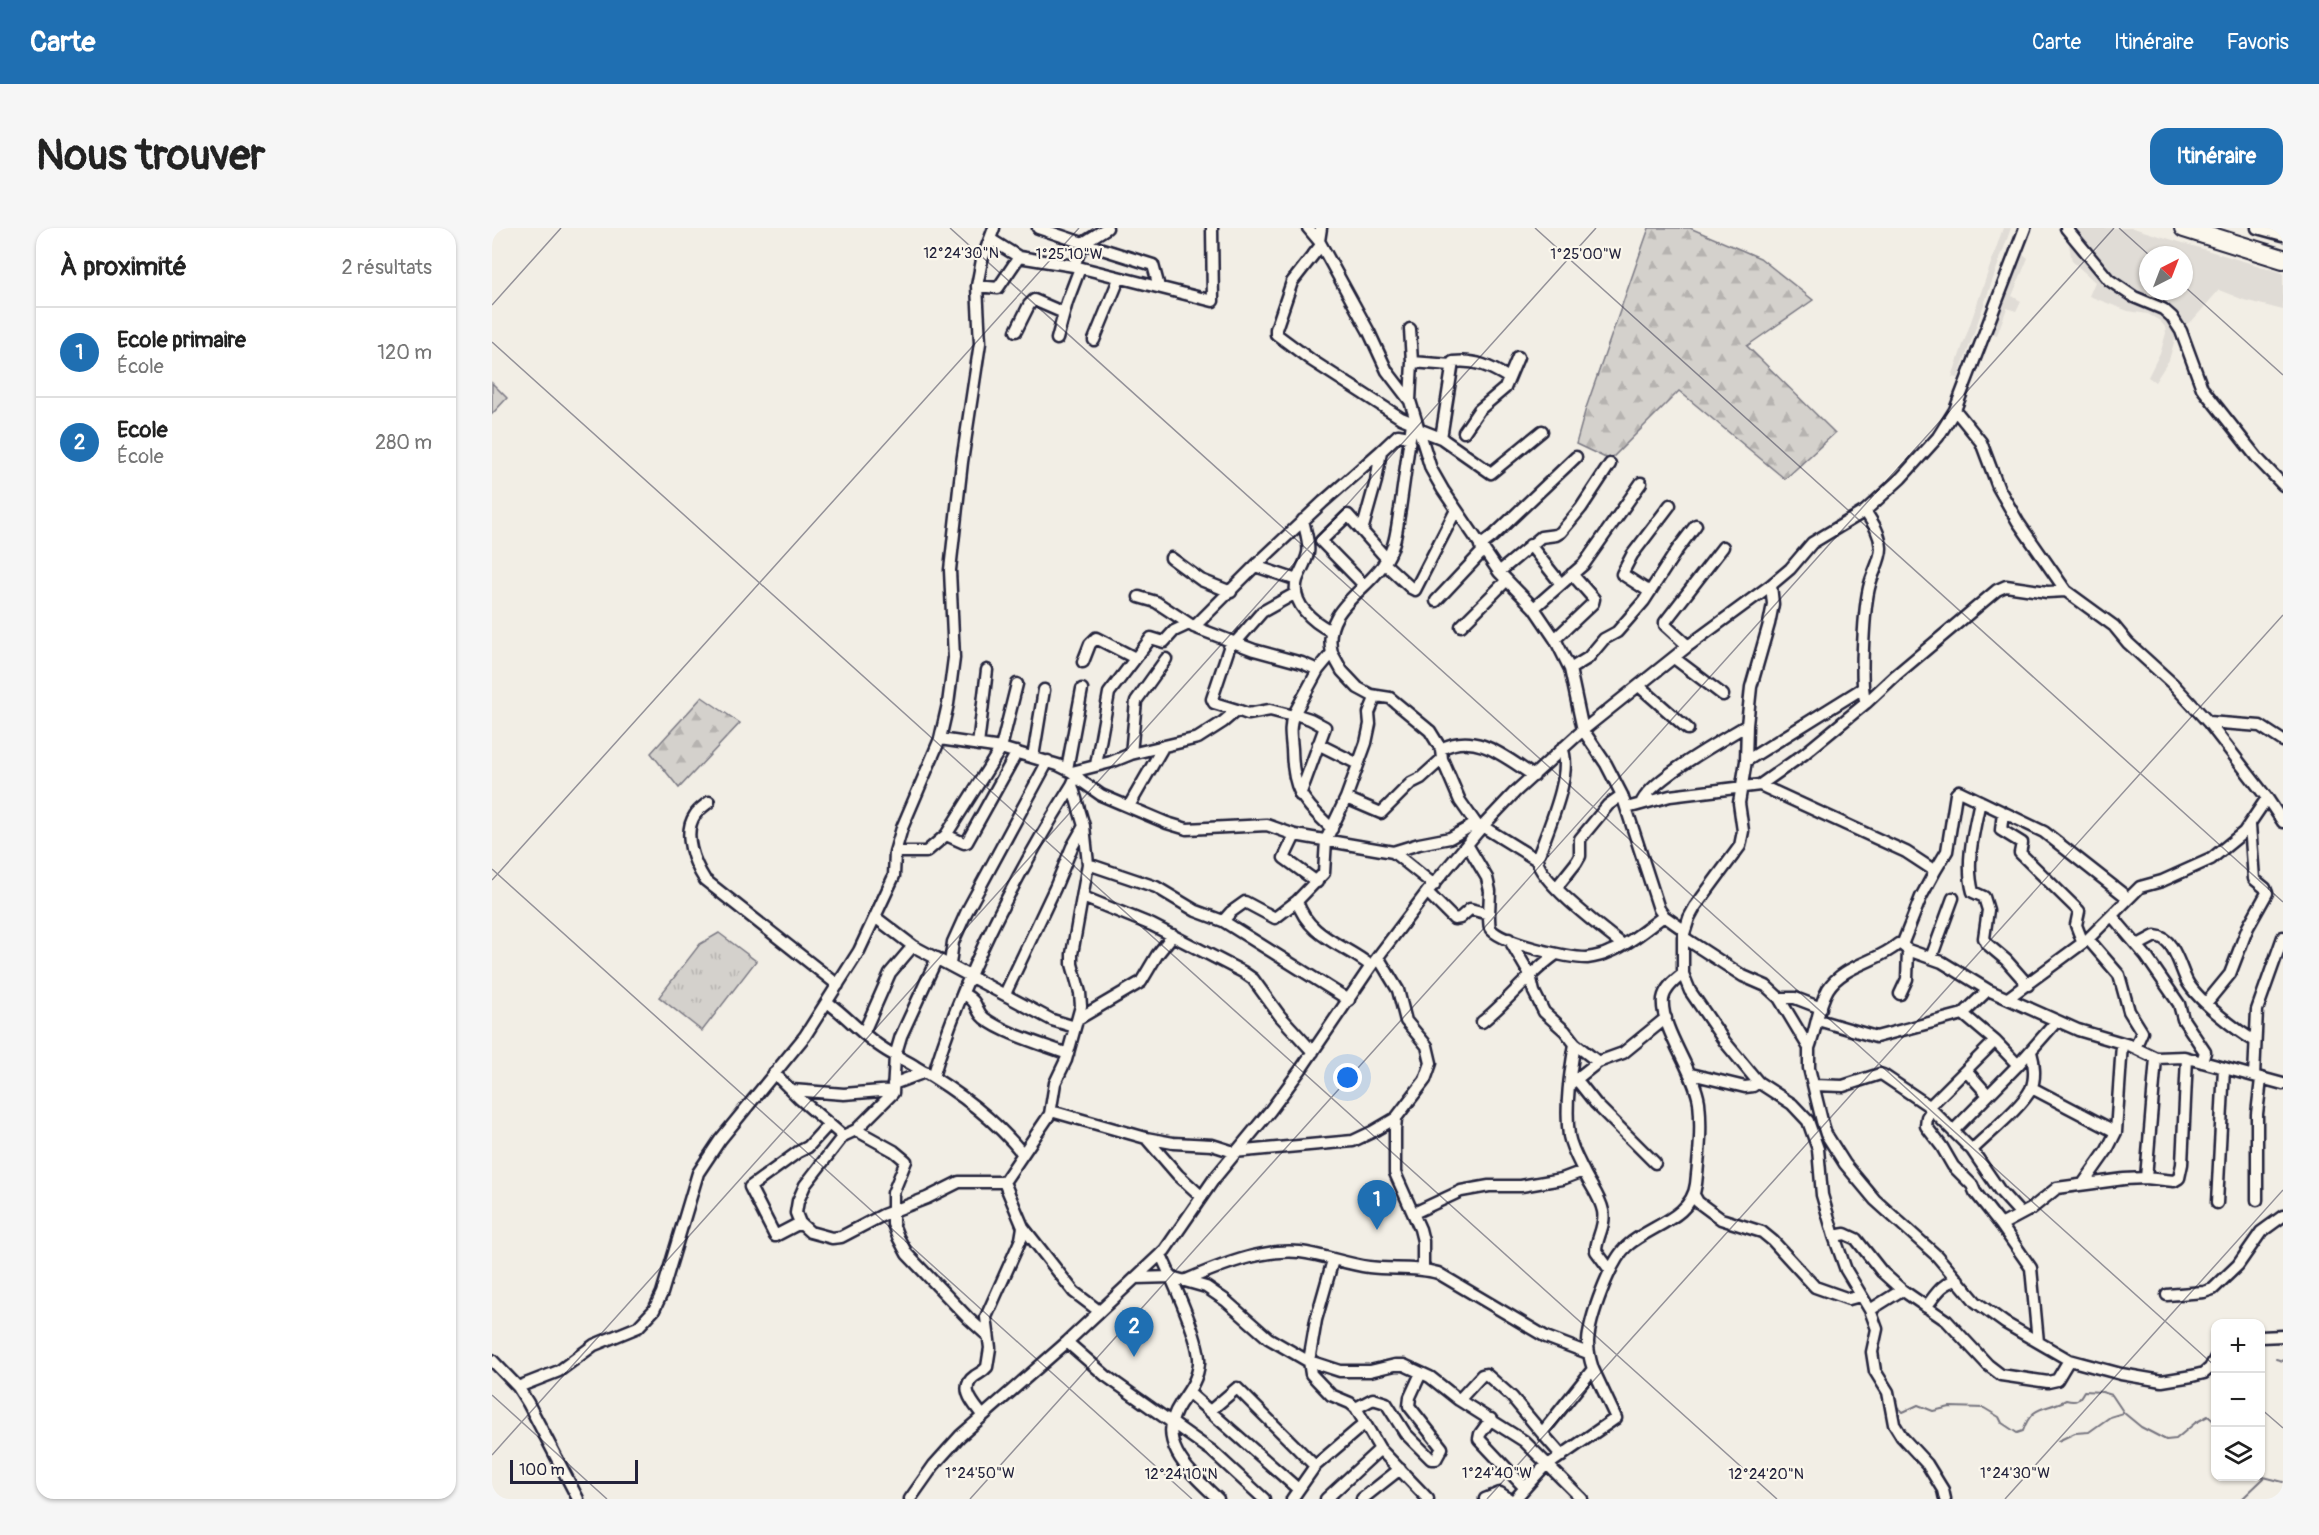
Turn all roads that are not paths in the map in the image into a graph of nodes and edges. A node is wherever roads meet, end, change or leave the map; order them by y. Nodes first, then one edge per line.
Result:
1 (1038, 228) edge
2 (1107, 228) edge
3 (1212, 228) edge
4 (1308, 228) edge
5 (1321, 228) edge
6 (2025, 228) edge
7 (2066, 228) edge
8 (2184, 228) edge
9 (2255, 228) edge
10 (990, 233) edge
11 (2283, 235) edge
12 (1083, 243) junction
13 (1320, 243) junction
14 (2247, 247) junction
15 (1019, 257) junction
16 (2283, 259) edge
17 (1077, 267) junction
18 (1119, 279) junction
19 (977, 286) junction
20 (1160, 287) junction
21 (1064, 313) junction
22 (1410, 329) dead end
23 (1016, 331) dead end
24 (1058, 339) dead end
25 (1094, 340) dead end
26 (1518, 357) dead end
27 (1412, 362) junction
28 (1451, 365) junction
29 (1509, 378) junction
30 (1410, 401) junction
31 (1955, 410) junction
32 (1415, 425) junction
33 (1542, 431) dead end
34 (1464, 432) dead end
35 (1409, 437) junction
36 (1441, 438) junction
37 (1381, 451) junction
38 (1576, 457) dead end
39 (1611, 464) dead end
40 (1641, 483) dead end
41 (2283, 484) edge
42 (1670, 505) dead end
43 (1456, 510) junction
44 (1865, 511) junction
45 (1304, 520) junction
46 (1696, 525) dead end
47 (1362, 531) junction
48 (1321, 541) junction
49 (1530, 545) junction
50 (1723, 547) dead end
51 (1482, 548) junction
52 (1308, 553) junction
53 (1171, 558) dead end
54 (1385, 561) junction
55 (1255, 566) junction
56 (1572, 574) junction
57 (1503, 576) junction
58 (1297, 580) junction
59 (1561, 584) junction
60 (1364, 585) junction
61 (1771, 585) junction
62 (2066, 591) junction
63 (1231, 592) junction
64 (1650, 592) junction
65 (1296, 593) junction
66 (1140, 597) dead end
67 (1436, 601) dead end
68 (1534, 608) junction
69 (1192, 626) junction
70 (1461, 626) dead end
71 (1331, 631) junction
72 (1555, 639) junction
73 (1233, 642) junction
74 (1688, 646) junction
75 (1332, 653) junction
76 (1135, 658) junction
77 (1674, 658) junction
78 (1166, 659) dead end
79 (1083, 662) dead end
80 (1570, 669) junction
81 (987, 670) dead end
82 (1318, 670) junction
83 (1017, 684) dead end
84 (1640, 686) junction
85 (1863, 688) junction
86 (1082, 689) dead end
87 (1044, 690) dead end
88 (1723, 695) dead end
89 (1376, 696) junction
90 (1866, 704) junction
91 (1237, 710) junction
92 (1294, 715) junction
93 (2208, 722) junction
94 (1747, 725) junction
95 (1688, 729) dead end
96 (1583, 730) junction
97 (940, 739) junction
98 (2283, 741) edge
99 (1318, 744) junction
100 (978, 745) junction
101 (1163, 747) junction
102 (1001, 748) junction
103 (1562, 748) junction
104 (1017, 752) junction
105 (1131, 754) junction
106 (1442, 754) junction
107 (1033, 756) junction
108 (1048, 761) junction
109 (1746, 761) junction
110 (1358, 764) junction
111 (1096, 765) junction
112 (1072, 775) junction
113 (1534, 776) junction
114 (1760, 785) junction
115 (1741, 789) junction
116 (1300, 795) junction
117 (1622, 795) junction
118 (1346, 798) junction
119 (2267, 798) junction
120 (1980, 801) junction
121 (709, 802) dead end
122 (1641, 804) junction
123 (1129, 806) junction
124 (1627, 808) junction
125 (2003, 812) junction
126 (2283, 822) edge
127 (2250, 825) junction
128 (1084, 826) junction
129 (1479, 827) junction
130 (1332, 829) junction
131 (946, 835) junction
132 (1295, 835) junction
133 (1326, 840) junction
134 (1468, 846) junction
135 (896, 852) junction
136 (1393, 852) junction
137 (1537, 860) junction
138 (1088, 864) junction
139 (1935, 871) junction
140 (1317, 882) junction
141 (1556, 888) junction
142 (1431, 889) junction
143 (1083, 897) junction
144 (1953, 898) dead end
145 (2128, 898) junction
146 (1297, 901) junction
147 (1489, 914) junction
148 (1664, 916) junction
149 (2112, 916) junction
150 (875, 917) junction
151 (1223, 921) junction
152 (1684, 934) junction
153 (1173, 935) junction
154 (2283, 936) edge
155 (1509, 939) junction
156 (2086, 941) junction
157 (1623, 945) junction
158 (2138, 945) junction
159 (913, 946) junction
160 (1905, 947) junction
161 (1555, 955) junction
162 (1378, 957) junction
163 (937, 958) junction
164 (1931, 958) junction
165 (950, 964) junction
166 (1371, 966) junction
167 (1683, 974) junction
168 (1530, 975) junction
169 (970, 978) junction
170 (838, 985) junction
171 (2028, 985) junction
172 (1988, 990) junction
173 (963, 994) junction
174 (1005, 994) junction
175 (1900, 994) dead end
176 (1779, 998) junction
177 (2008, 998) junction
178 (1349, 1000) junction
179 (827, 1002) junction
180 (2207, 1002) junction
181 (1821, 1008) junction
182 (1963, 1014) junction
183 (1666, 1018) junction
184 (1818, 1020) junction
185 (1482, 1022) dead end
186 (2056, 1022) junction
187 (1076, 1023) junction
188 (864, 1032) junction
189 (1995, 1041) junction
190 (2255, 1041) junction
191 (1575, 1044) junction
192 (2122, 1044) junction
193 (1809, 1048) junction
194 (2134, 1048) junction
195 (1313, 1052) junction
196 (2031, 1052) junction
197 (1068, 1054) junction
198 (895, 1056) junction
199 (2156, 1058) junction
200 (2187, 1058) junction
201 (1598, 1062) junction
202 (2202, 1062) junction
203 (2018, 1065) junction
204 (2224, 1068) junction
205 (1966, 1070) junction
206 (774, 1073) junction
207 (929, 1074) junction
208 (1691, 1074) junction
209 (2257, 1077) junction
210 (1573, 1082) junction
211 (1758, 1082) junction
212 (2283, 1084) edge
213 (1814, 1085) junction
214 (893, 1087) junction
215 (2032, 1088) junction
216 (792, 1090) junction
217 (1988, 1095) junction
218 (1931, 1109) junction
219 (1051, 1111) junction
220 (1396, 1118) junction
221 (830, 1124) junction
222 (1951, 1129) junction
223 (856, 1130) junction
224 (2116, 1132) junction
225 (1814, 1134) junction
226 (1826, 1134) junction
227 (843, 1136) junction
228 (1146, 1138) junction
229 (1936, 1139) junction
230 (1972, 1150) junction
231 (1234, 1152) junction
232 (1023, 1154) junction
233 (1655, 1163) dead end
234 (1583, 1171) junction
235 (1988, 1173) junction
236 (2146, 1178) junction
237 (1004, 1182) junction
238 (2084, 1184) junction
239 (1973, 1187) junction
240 (1694, 1195) junction
241 (1201, 1196) junction
242 (2257, 1200) dead end
243 (2217, 1203) dead end
244 (892, 1213) junction
245 (1414, 1213) junction
246 (2020, 1214) junction
247 (2283, 1216) edge
248 (800, 1223) junction
249 (2001, 1225) junction
250 (1023, 1227) junction
251 (1834, 1236) junction
252 (1161, 1255) junction
253 (1333, 1260) junction
254 (1423, 1269) junction
255 (1610, 1270) junction
256 (1171, 1277) junction
257 (1136, 1278) junction
258 (1958, 1280) junction
259 (1184, 1281) junction
260 (1902, 1290) junction
261 (2167, 1295) dead end
262 (1860, 1296) junction
263 (1926, 1308) junction
264 (1870, 1310) junction
265 (1099, 1311) junction
266 (2283, 1335) edge
267 (989, 1336) junction
268 (2265, 1337) edge
269 (1067, 1342) junction
270 (2038, 1342) junction
271 (1588, 1353) junction
272 (492, 1360) edge
273 (1309, 1360) junction
274 (2069, 1360) junction
275 (2211, 1366) edge
276 (1593, 1369) junction
277 (1421, 1373) junction
278 (518, 1387) junction
279 (1189, 1393) junction
280 (1459, 1400) junction
281 (1356, 1408) junction
282 (1210, 1411) junction
283 (982, 1415) junction
284 (1491, 1419) junction
285 (1172, 1422) junction
286 (1364, 1424) junction
287 (1542, 1433) junction
288 (1380, 1449) junction
289 (1562, 1456) junction
290 (1547, 1465) junction
291 (1315, 1466) junction
292 (1400, 1469) junction
293 (1298, 1489) junction
294 (1373, 1489) junction
295 (1521, 1495) edge
296 (578, 1499) edge
297 (910, 1499) edge
298 (1218, 1499) edge
299 (1264, 1499) edge
300 (1292, 1499) edge
301 (1326, 1499) edge
302 (1362, 1499) edge
303 (1380, 1499) edge
304 (1428, 1499) edge
305 (1485, 1499) edge
306 (1509, 1499) edge
307 (1582, 1499) edge
308 (1945, 1499) edge

1 - 12 street
2 - 12 street
3 - 20 street
4 - 13 street
5 - 13 street
6 - 31 street
7 - 41 street
8 - 14 highway
9 - 11 street
9 - 14 street
10 - 15 street
10 - 19 street
12 - 17 street
12 - 20 street
13 - 30 street
13 - 32 street
14 - 16 highway
15 - 17 street
15 - 19 street
17 - 18 street
17 - 21 street
18 - 20 street
18 - 25 street
19 - 97 street
21 - 23 street
21 - 24 street
22 - 27 street
26 - 29 street
27 - 28 street
27 - 30 street
28 - 29 street
28 - 36 street
29 - 34 street
30 - 32 street
31 - 44 street
31 - 62 street
32 - 35 street
32 - 36 street
32 - 43 street
33 - 36 street
35 - 37 street
35 - 54 street
37 - 45 street
37 - 47 street
38 - 51 street
39 - 49 street
40 - 56 street
42 - 64 street
43 - 51 street
43 - 54 street
44 - 61 street
44 - 85 street
45 - 52 street
45 - 55 street
46 - 64 street
47 - 48 street
47 - 54 street
48 - 52 street
48 - 60 street
49 - 57 street
49 - 59 street
50 - 74 street
51 - 57 street
51 - 67 street
52 - 58 street
53 - 63 street
54 - 60 street
55 - 58 street
55 - 63 street
56 - 59 street
56 - 72 street
57 - 68 street
57 - 70 street
58 - 65 street
59 - 68 street
60 - 71 street
61 - 74 street
61 - 94 street
62 - 90 street
62 - 93 street
63 - 69 street
64 - 80 street
65 - 71 street
65 - 73 street
66 - 69 street
68 - 72 street
69 - 73 street
69 - 76 street
71 - 75 street
72 - 80 street
73 - 82 street
73 - 91 street
74 - 77 street
75 - 82 street
75 - 89 street
76 - 79 street
76 - 111 street
77 - 84 street
77 - 88 street
78 - 105 street
80 - 96 street
81 - 100 street
82 - 92 street
83 - 102 street
84 - 95 street
84 - 96 street
85 - 90 street
85 - 109 street
86 - 112 street
87 - 107 street
89 - 106 street
89 - 110 street
90 - 114 street
91 - 92 street
91 - 101 street
92 - 99 street
92 - 116 street
93 - 98 street
93 - 119 street
94 - 109 street
94 - 122 street
96 - 103 street
96 - 117 street
97 - 100 street
97 - 135 street
99 - 110 street
99 - 116 street
100 - 102 street
101 - 105 street
101 - 123 street
102 - 104 street
102 - 131 street
103 - 113 street
103 - 137 street
104 - 107 street
104 - 131 street
105 - 111 street
106 - 113 street
106 - 118 street
106 - 129 street
107 - 108 street
108 - 112 street
108 - 165 street
109 - 115 street
110 - 118 street
111 - 112 street
112 - 123 street
112 - 128 street
112 - 169 street
113 - 129 street
114 - 115 street
114 - 139 street
115 - 122 street
115 - 152 street
116 - 130 street
117 - 124 street
117 - 141 street
118 - 130 street
119 - 126 street
119 - 127 street
120 - 125 street
120 - 139 street
120 - 171 street
121 - 170 street
122 - 124 street
123 - 132 street
124 - 148 street
125 - 145 street
125 - 156 street
127 - 145 street
127 - 180 street
128 - 138 street
128 - 174 street
129 - 134 street
129 - 136 street
129 - 137 street
130 - 133 street
131 - 135 street
132 - 133 street
132 - 140 street
133 - 136 street
133 - 140 street
134 - 142 street
134 - 147 street
135 - 150 street
136 - 142 street
137 - 141 street
138 - 143 street
138 - 151 street
139 - 160 street
140 - 146 street
141 - 157 street
142 - 147 street
142 - 162 street
143 - 153 street
143 - 187 street
144 - 164 street
145 - 149 street
146 - 151 street
146 - 166 street
147 - 155 street
148 - 152 street
148 - 157 street
149 - 156 street
149 - 158 street
150 - 159 street
150 - 170 street
151 - 178 street
152 - 167 street
152 - 176 street
153 - 187 street
153 - 195 street
154 - 190 street
155 - 161 street
155 - 168 street
156 - 171 street
156 - 194 street
157 - 161 street
158 - 180 street
158 - 202 street
159 - 163 street
159 - 188 street
160 - 164 street
160 - 175 street
160 - 181 street
161 - 168 street
162 - 166 street
162 - 220 street
163 - 165 street
163 - 198 street
164 - 172 street
165 - 169 street
166 - 178 street
167 - 183 street
167 - 211 street
168 - 185 street
168 - 191 street
169 - 173 street
169 - 174 street
170 - 179 street
171 - 177 street
172 - 177 street
172 - 182 street
173 - 197 street
173 - 207 street
174 - 187 street
176 - 181 street
176 - 193 street
177 - 186 street
178 - 195 street
179 - 188 street
179 - 206 street
180 - 190 street
181 - 184 street
182 - 184 street
182 - 189 street
183 - 201 street
183 - 208 street
184 - 193 street
186 - 192 street
186 - 196 street
187 - 197 street
188 - 198 street
189 - 203 street
189 - 205 street
190 - 209 street
191 - 201 street
191 - 210 street
192 - 194 street
192 - 224 street
193 - 213 street
194 - 199 street
195 - 231 street
196 - 203 street
196 - 215 street
197 - 219 street
198 - 207 street
198 - 214 street
199 - 200 street
199 - 236 street
200 - 202 street
200 - 236 street
201 - 210 street
202 - 204 street
203 - 217 street
204 - 209 street
204 - 243 street
205 - 217 street
205 - 218 street
206 - 216 street
206 - 278 street
207 - 214 street
207 - 232 street
208 - 211 street
208 - 240 street
209 - 212 street
209 - 242 street
210 - 233 street
210 - 234 street
211 - 225 street
213 - 218 street
213 - 226 street
214 - 216 street
214 - 223 street
215 - 224 street
215 - 230 street
216 - 221 street
217 - 222 street
218 - 222 street
218 - 229 street
219 - 228 street
219 - 232 street
220 - 231 street
220 - 245 street
221 - 227 street
221 - 248 street
222 - 229 street
222 - 230 street
223 - 227 street
223 - 244 street
224 - 238 street
225 - 226 street
225 - 251 street
226 - 258 street
227 - 248 street
228 - 231 street
228 - 241 street
229 - 239 street
230 - 235 street
231 - 241 street
232 - 237 street
234 - 245 street
234 - 255 street
235 - 239 street
235 - 246 street
236 - 238 street
237 - 244 street
237 - 250 street
238 - 246 street
239 - 249 street
240 - 255 street
240 - 262 street
241 - 252 street
244 - 248 street
244 - 267 street
245 - 254 street
246 - 249 street
247 - 261 street
249 - 270 street
250 - 265 street
250 - 267 street
251 - 260 street
251 - 262 street
252 - 256 street
252 - 257 street
253 - 254 street
253 - 259 street
253 - 273 street
254 - 271 street
255 - 271 street
256 - 257 street
256 - 259 street
256 - 279 street
257 - 265 street
258 - 263 street
258 - 270 street
259 - 273 street
260 - 263 street
260 - 264 street
262 - 264 street
263 - 274 street
264 - 308 street
265 - 269 street
266 - 268 street
267 - 283 street
269 - 283 street
269 - 285 street
270 - 274 street
271 - 276 street
272 - 278 street
273 - 277 street
273 - 281 street
274 - 275 street
276 - 287 street
276 - 289 street
277 - 280 street
277 - 281 street
278 - 296 street
279 - 282 street
279 - 285 street
280 - 284 street
280 - 287 street
281 - 286 street
282 - 291 street
282 - 293 street
283 - 297 street
284 - 290 street
284 - 295 street
285 - 298 street
285 - 299 street
286 - 288 street
286 - 291 street
287 - 289 street
288 - 292 street
288 - 301 street
289 - 290 street
290 - 295 street
290 - 307 street
291 - 293 street
292 - 294 street
292 - 304 street
293 - 300 street
294 - 302 street
294 - 303 street
305 - 306 street

